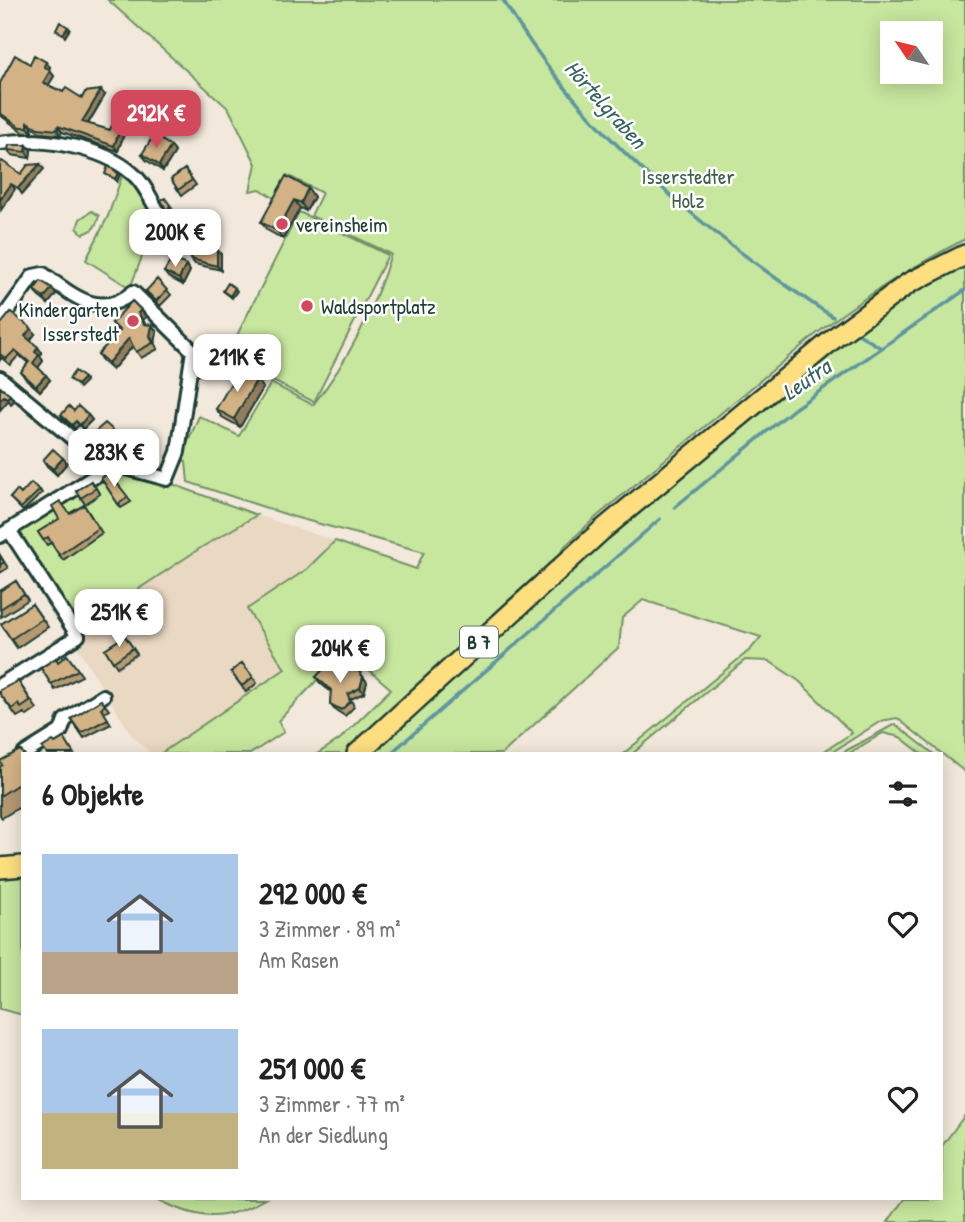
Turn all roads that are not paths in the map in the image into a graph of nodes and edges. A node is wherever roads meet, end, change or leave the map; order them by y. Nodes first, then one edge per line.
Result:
1 (0, 143) edge
2 (160, 215) dead end
3 (965, 255) edge
4 (0, 322) edge
5 (218, 360) dead end
6 (190, 370) junction
7 (0, 378) edge
8 (108, 468) junction
9 (5, 533) edge
10 (0, 685) edge
11 (103, 696) dead end
12 (27, 752) edge
13 (359, 752) edge
14 (21, 866) edge
15 (0, 868) edge

1 - 2 street
3 - 13 main road, B 7
4 - 6 street
5 - 6 street
6 - 8 street
7 - 8 street
8 - 9 street
9 - 10 street
11 - 12 street
14 - 15 main road

